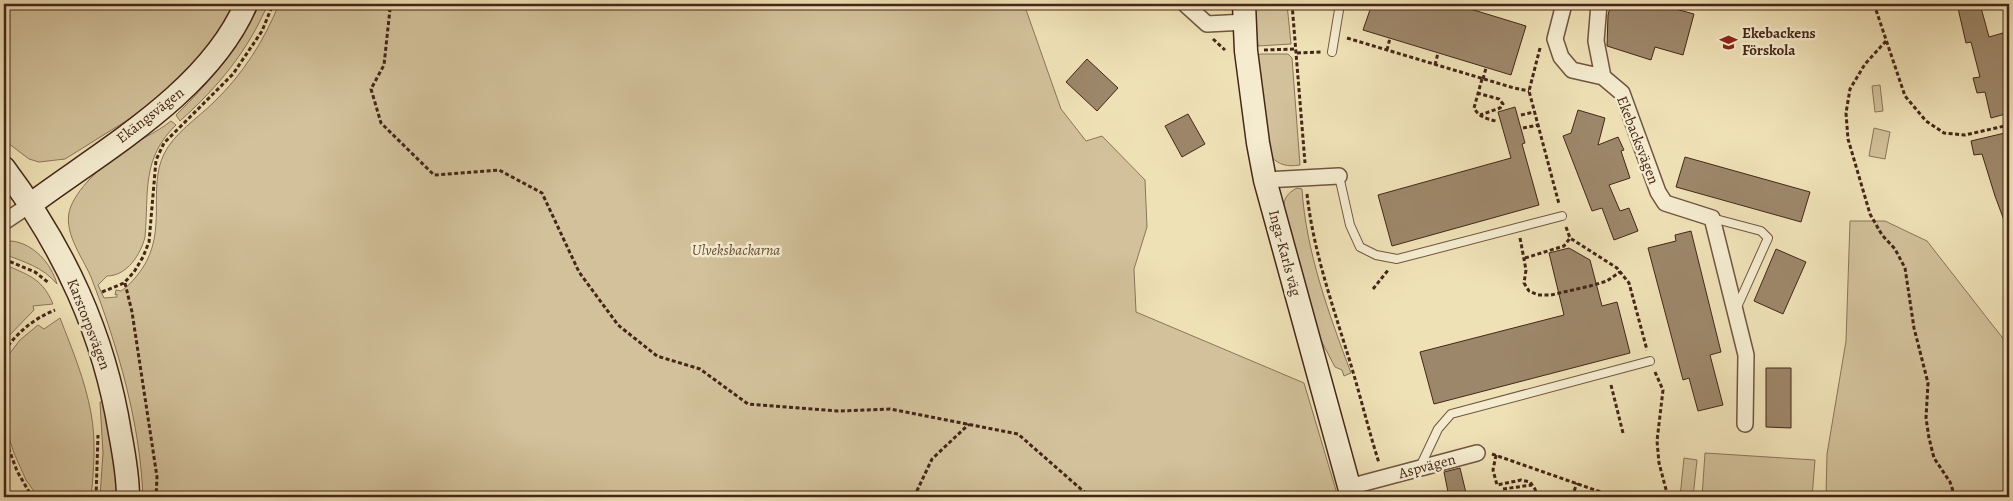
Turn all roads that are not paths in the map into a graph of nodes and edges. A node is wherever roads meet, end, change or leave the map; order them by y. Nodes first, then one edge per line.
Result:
1 (246, 4) edge
2 (1185, 4) edge
3 (1340, 4) edge
4 (1564, 4) edge
5 (1599, 4) edge
6 (1245, 13) edge
7 (1332, 52) road end
8 (1603, 77) junction
9 (4, 168) edge
10 (1339, 176) joint
11 (1265, 180) junction
12 (31, 204) junction
13 (1562, 216) road end
14 (1712, 218) junction
15 (4, 222) edge
16 (1735, 311) junction
17 (1650, 361) road end
18 (1745, 424) dead end
19 (1477, 453) road end
20 (1420, 468) junction
21 (1351, 492) edge
22 (128, 497) edge

1 - 12 street, Ekängsvägen
2 - 6 street
3 - 7 lane
4 - 8 street, Ekebacksvägen
5 - 8 street
6 - 11 street, Inga-Karls väg
8 - 14 street, Ekebacksvägen
9 - 12 street, Karstorpsvägen
10 - 11 street
10 - 13 lane
11 - 21 street, Inga-Karls väg
12 - 15 street
12 - 22 street, Karstorpsvägen
14 - 16 street
14 - 16 lane, Ekebacksvägen
16 - 18 street
17 - 20 lane
19 - 20 street, Aspvägen
20 - 21 street, Aspvägen

